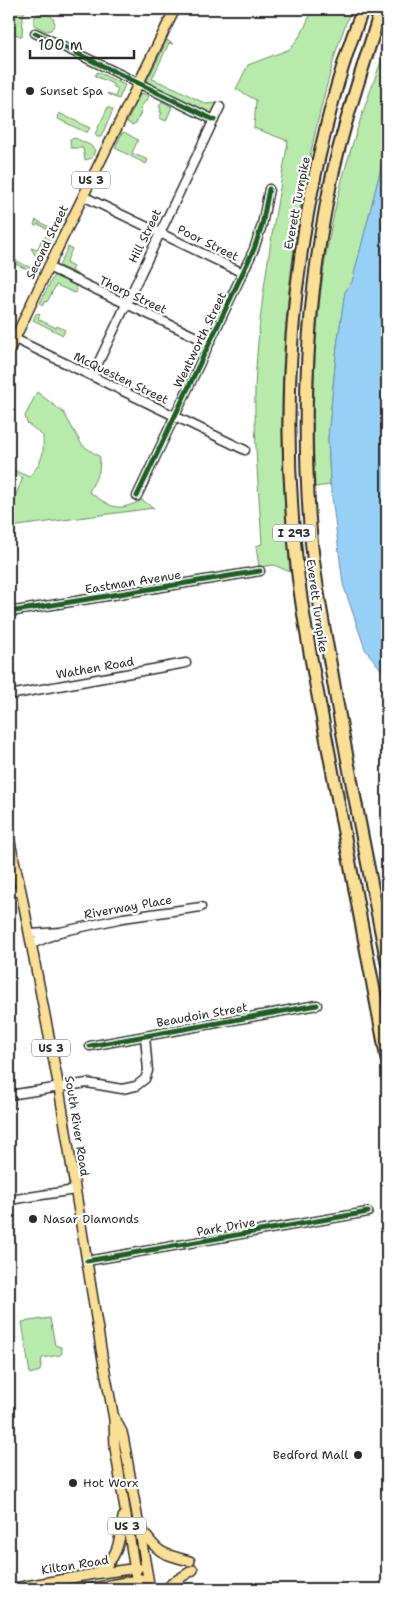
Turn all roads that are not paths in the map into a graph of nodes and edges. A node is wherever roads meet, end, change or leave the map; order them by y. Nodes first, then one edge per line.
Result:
1 (175, 9) edge
2 (363, 9) edge
3 (381, 9) edge
4 (387, 15) edge
5 (35, 33) dead end
6 (139, 82) junction
7 (220, 107) dead end
8 (214, 120) junction
9 (335, 162) junction
10 (269, 189) dead end
11 (83, 196) junction
12 (160, 232) junction
13 (48, 267) junction
14 (242, 273) junction
15 (125, 304) junction
16 (15, 339) junction
17 (209, 343) junction
18 (9, 351) edge
19 (92, 376) junction
20 (176, 416) junction
21 (244, 450) dead end
22 (137, 496) dead end
23 (260, 571) dead end
24 (9, 612) edge
25 (186, 663) dead end
26 (9, 695) edge
27 (9, 838) edge
28 (21, 891) junction
29 (9, 893) edge
30 (201, 906) dead end
31 (60, 932) junction
32 (30, 934) junction
33 (32, 944) junction
34 (387, 962) edge
35 (317, 1005) dead end
36 (145, 1036) junction
37 (90, 1046) dead end
38 (387, 1059) edge
39 (59, 1088) junction
40 (9, 1095) edge
41 (75, 1190) junction
42 (9, 1200) edge
43 (368, 1212) dead end
44 (87, 1261) junction
45 (114, 1418) junction
46 (124, 1507) junction
47 (138, 1524) junction
48 (190, 1561) dead end
49 (146, 1567) junction
50 (134, 1569) junction
51 (193, 1570) dead end
52 (94, 1574) junction
53 (148, 1578) junction
54 (137, 1585) edge
55 (9, 1588) edge
56 (88, 1589) edge
57 (150, 1589) edge
58 (166, 1589) edge

1 - 6 main road, Second Street / US 3
2 - 38 highway, Everett Turnpike / I 293
3 - 9 highway, Everett Turnpike / I 293
4 - 9 highway
5 - 6 street
6 - 8 street
6 - 11 main road, Second Street / US 3
7 - 8 street, Hill Street
8 - 12 street, Hill Street
9 - 34 highway, Everett Turnpike / I 293
10 - 14 street, Wentworth Street
11 - 12 street, Poor Street
11 - 13 main road, Second Street / US 3
12 - 14 street, Poor Street
12 - 15 street, Hill Street
13 - 15 street, Thorp Street
13 - 16 main road, Second Street / US 3
14 - 17 street, Wentworth Street
15 - 17 street, Thorp Street
15 - 19 street, Hill Street
16 - 18 main road, Second Street / US 3
16 - 19 street, McQuesten Street
17 - 20 street, Wentworth Street
19 - 20 street, McQuesten Street
20 - 21 street, McQuesten Street
20 - 22 street, Wentworth Street
23 - 24 street, Eastman Avenue
25 - 26 street, Wathen Road
27 - 28 main road, South River Road / US 3
28 - 29 street
28 - 32 main road, South River Road / US 3
30 - 31 street, Riverway Place
31 - 32 street, Riverway Place
31 - 33 street, Riverway Place
32 - 33 main road, South River Road / US 3
33 - 39 main road, South River Road / US 3
35 - 36 street, Beaudoin Street
36 - 37 street, Beaudoin Street
36 - 39 street
39 - 40 street
39 - 41 main road, South River Road / US 3
41 - 42 street
41 - 44 main road, South River Road / US 3
43 - 44 street, Park Drive
44 - 45 main road, South River Road / US 3
45 - 46 main road, South River Road / US 3
45 - 47 main road, South River Road / US 3
46 - 50 main road, South River Road / US 3
46 - 52 main road
47 - 48 main road
47 - 49 main road, South River Road / US 3
49 - 50 main road, Kilton Road
49 - 53 main road, South River Road / US 3
50 - 52 main road, Kilton Road
50 - 54 main road, South River Road / US 3
51 - 58 main road
52 - 55 main road, Kilton Road
53 - 54 main road, Kilton Road
53 - 57 main road, South River Road / US 3
54 - 56 main road, Kilton Road

